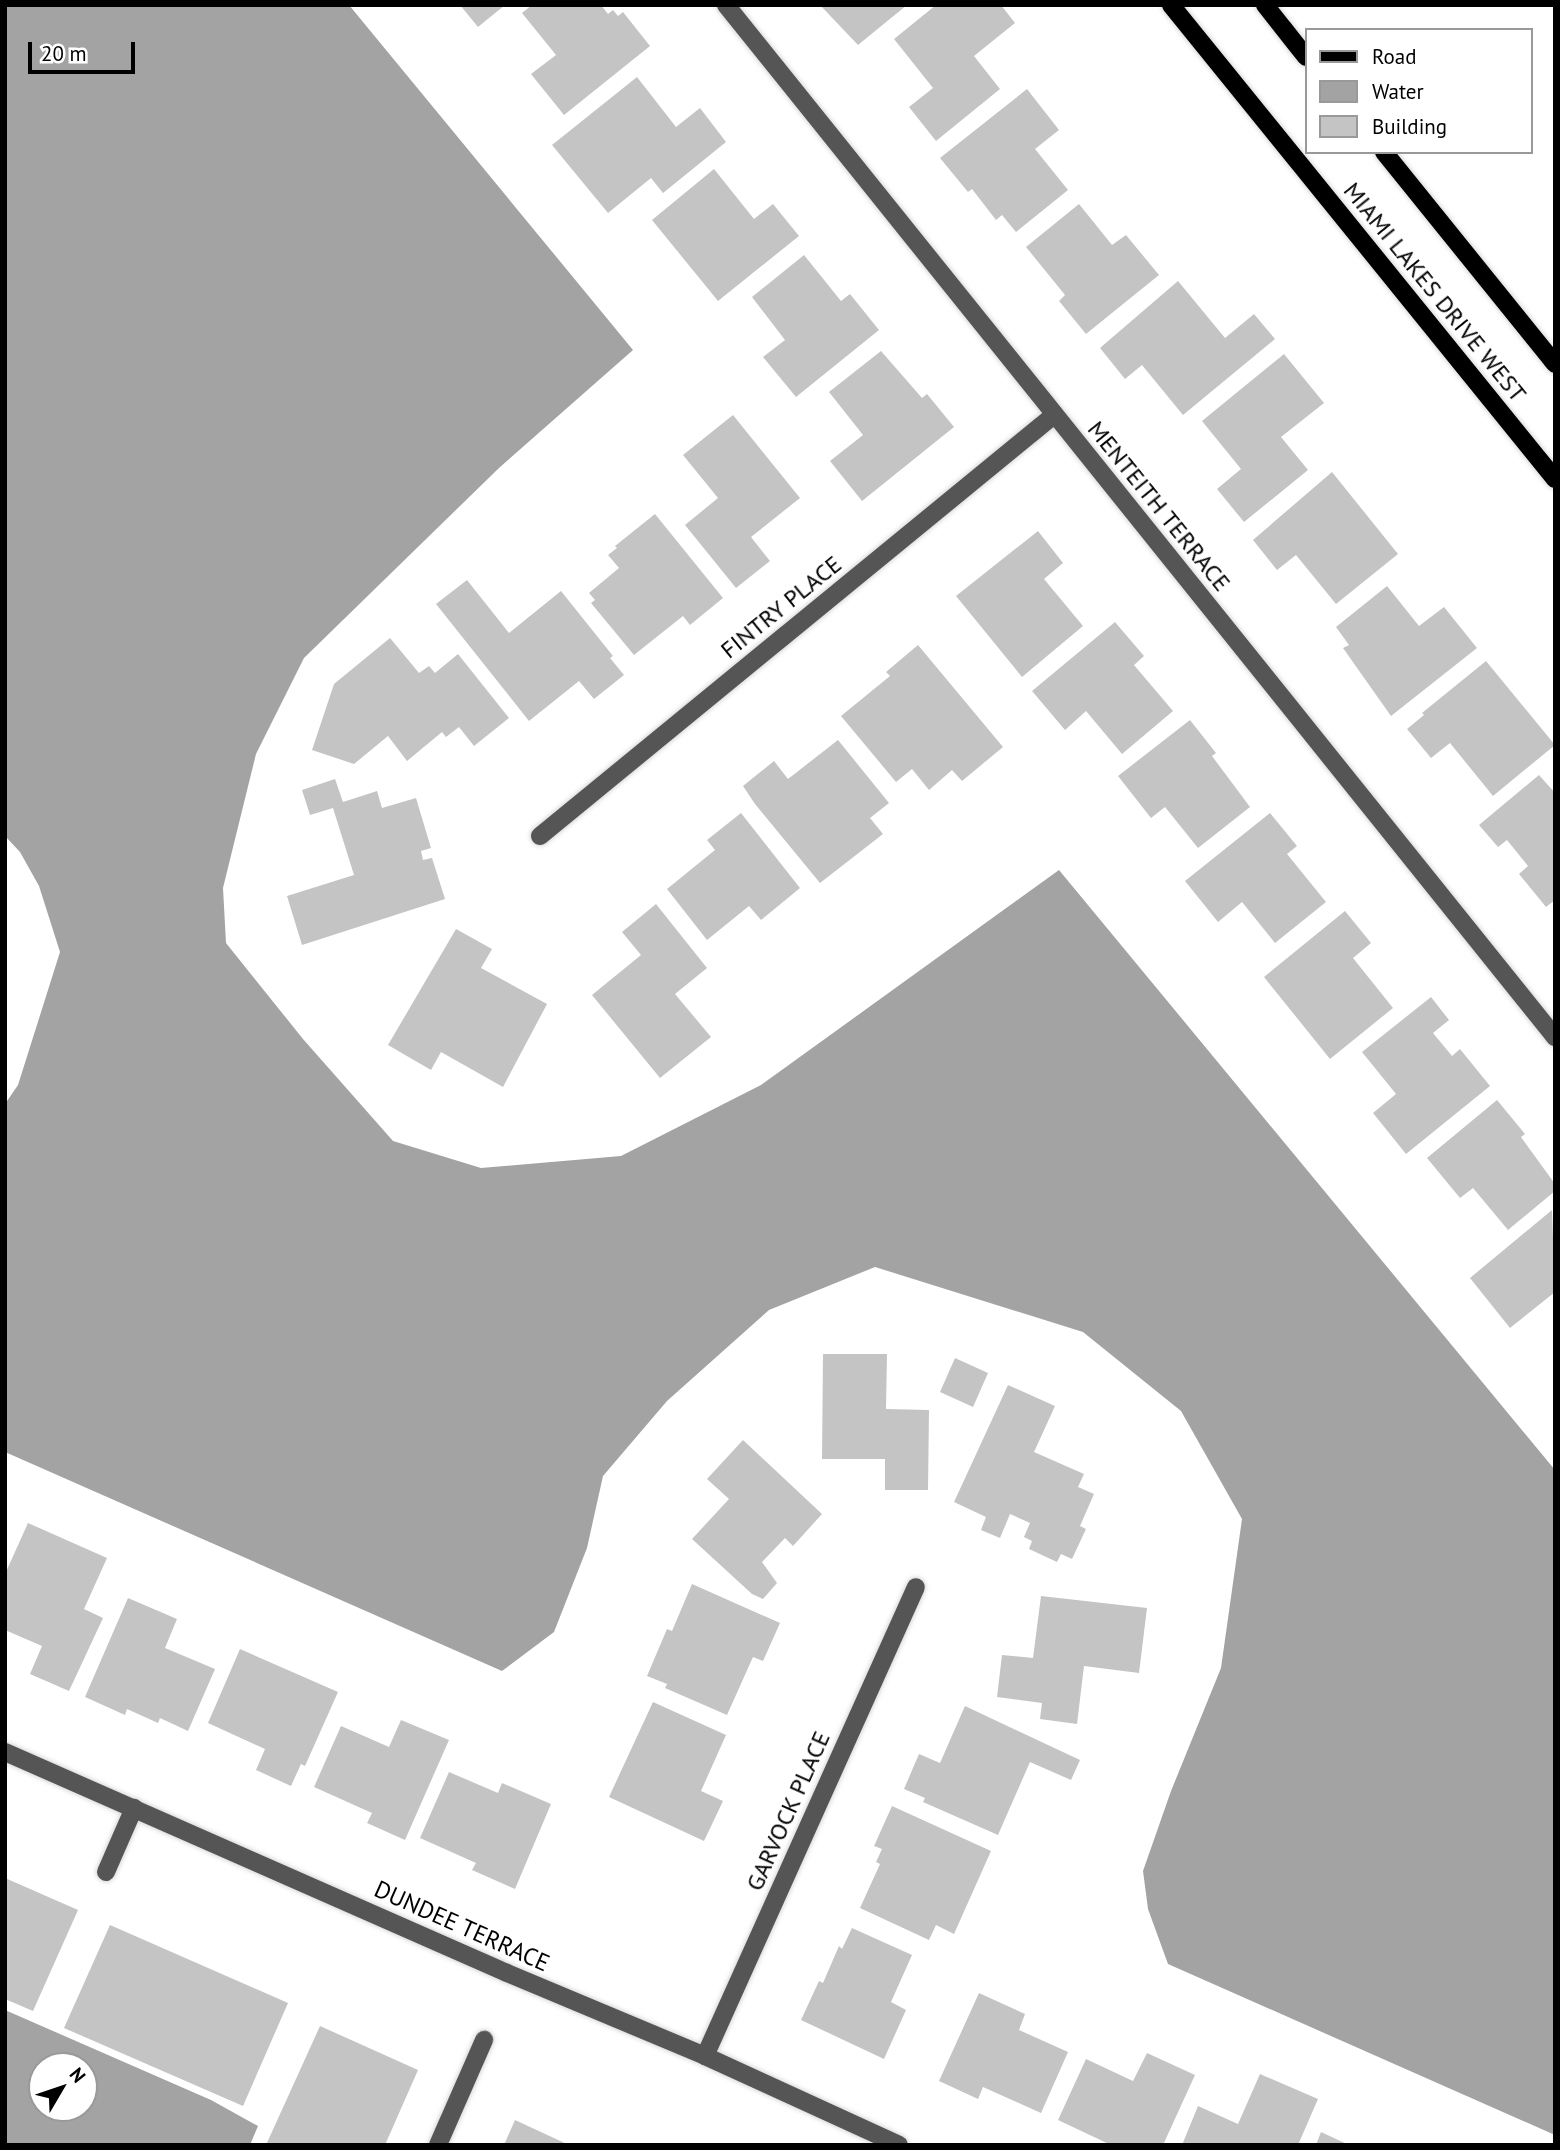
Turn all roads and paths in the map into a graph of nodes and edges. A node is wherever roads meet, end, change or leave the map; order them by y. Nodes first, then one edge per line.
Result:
1 (726, 5) edge
2 (1171, 5) edge
3 (1265, 5) edge
4 (1304, 54) edge
5 (1386, 154) edge
6 (1555, 364) edge
7 (1054, 415) junction
8 (1555, 479) edge
9 (540, 836) dead end
10 (1555, 1037) edge
11 (916, 1587) dead end
12 (5, 1752) edge
13 (134, 1808) junction
14 (106, 1871) dead end
15 (484, 2040) dead end
16 (705, 2056) junction
17 (438, 2145) edge
18 (900, 2145) edge

1 - 7 street, MENTEITH TERRACE
2 - 8 main road, MIAMI LAKES DRIVE WEST
3 - 4 main road
5 - 6 main road, MIAMI LAKES DRIVE WEST
7 - 9 street, FINTRY PLACE
7 - 10 street, MENTEITH TERRACE
11 - 16 street, GARVOCK PLACE
12 - 13 street, DUNDEE TERRACE
13 - 14 street
13 - 16 street, DUNDEE TERRACE
15 - 17 street
16 - 18 street, DUNDEE TERRACE

